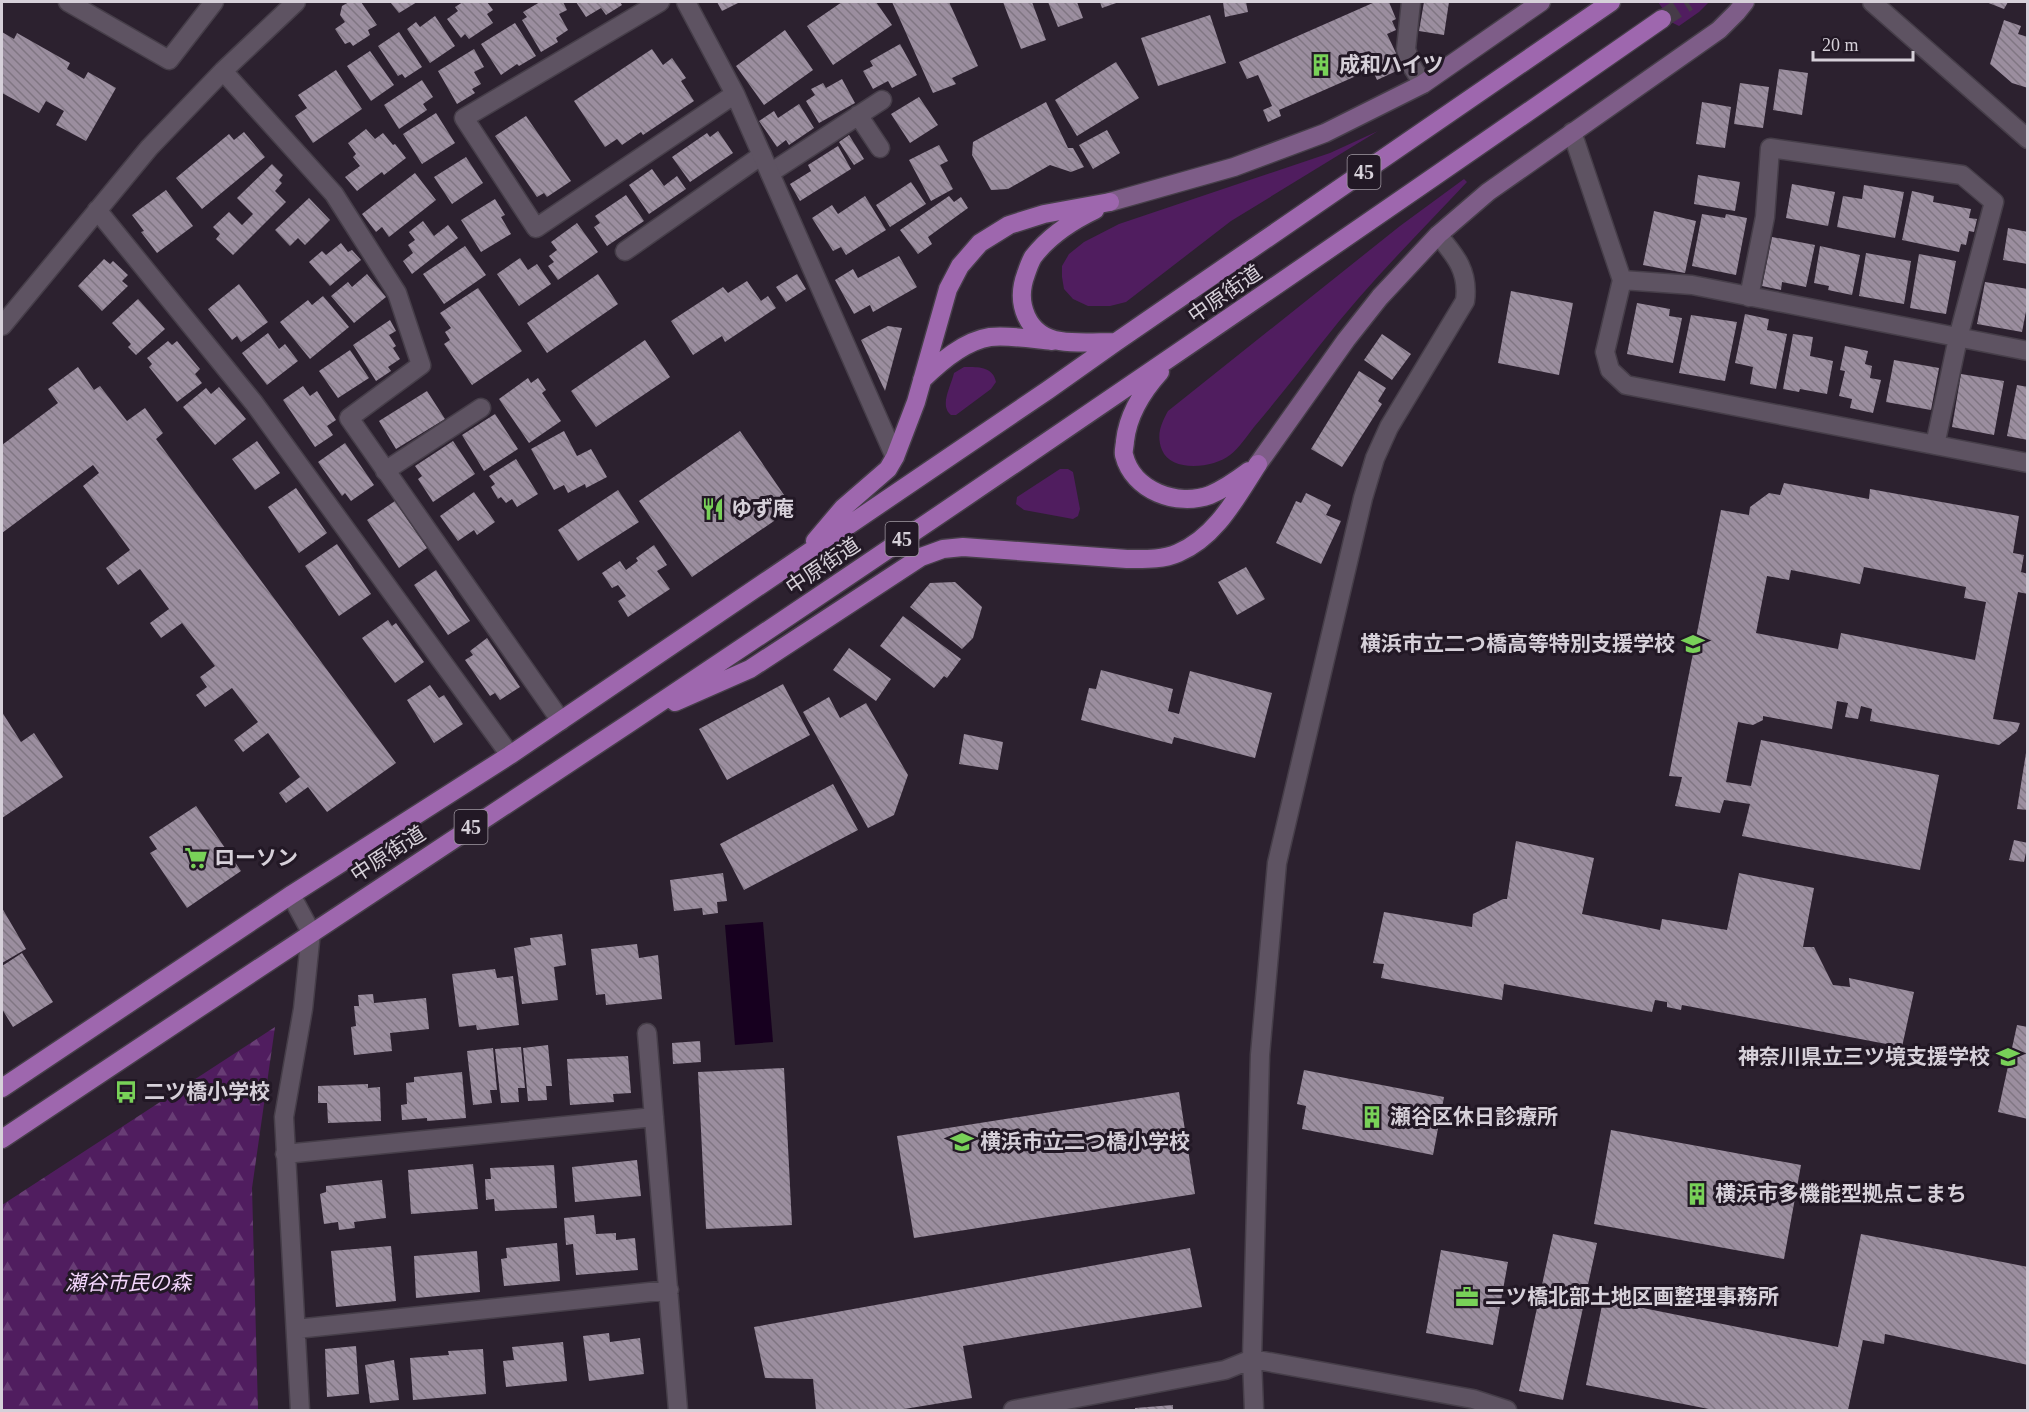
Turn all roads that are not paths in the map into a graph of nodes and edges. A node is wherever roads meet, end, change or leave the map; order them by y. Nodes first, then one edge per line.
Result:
1 (68, 2) edge
2 (214, 2) edge
3 (296, 2) edge
4 (660, 2) edge
5 (686, 2) edge
6 (1411, 2) edge
7 (1541, 2) edge
8 (1611, 2) edge
9 (1745, 2) edge
10 (1872, 2) edge
11 (1662, 19) tunnel mouth
12 (223, 70) junction
13 (1423, 84) junction
14 (735, 94) junction
15 (882, 100) dead end
16 (858, 116) junction
17 (1572, 132) junction
18 (2028, 140) edge
19 (880, 148) dead end
20 (762, 155) junction
21 (770, 173) junction
22 (1110, 202) junction
23 (97, 210) junction
24 (1438, 235) junction
25 (625, 251) dead end
26 (1622, 280) junction
27 (1749, 297) junction
28 (2, 326) edge
29 (1958, 338) junction
30 (1059, 341) junction
31 (1116, 342) junction
32 (2028, 351) edge
33 (1174, 356) junction
34 (921, 381) junction
35 (481, 408) dead end
36 (1935, 445) junction
37 (895, 457) junction
38 (2028, 463) edge
39 (1258, 464) junction
40 (386, 471) junction
41 (798, 561) junction
42 (561, 721) junction
43 (630, 723) junction
44 (510, 755) junction
45 (291, 895) junction
46 (311, 932) junction
47 (647, 1033) dead end
48 (2, 1088) edge
49 (654, 1117) junction
50 (2, 1139) edge
51 (285, 1154) junction
52 (669, 1290) junction
53 (296, 1329) junction
54 (1252, 1359) junction
55 (1041, 1408) edge
56 (300, 1410) edge
57 (678, 1410) edge
58 (1013, 1410) edge
59 (1254, 1410) edge
60 (1507, 1410) edge

1 - 2 street
3 - 12 street
4 - 14 street
5 - 14 street
6 - 13 street
7 - 13 street
8 - 31 main road, 中原街道 / 45
9 - 17 street
10 - 18 street
11 - 33 main road, 中原街道 / 45
12 - 23 street
12 - 40 street
13 - 22 street
14 - 20 street
15 - 16 street
16 - 19 street
16 - 21 street
17 - 24 street
17 - 26 street
20 - 21 street
20 - 25 street
21 - 37 street
22 - 30 main road
22 - 34 main road
23 - 28 street
23 - 44 street
24 - 39 street
24 - 54 street
26 - 27 street
26 - 36 street
27 - 29 street
27 - 29 street
29 - 32 street
29 - 36 street
30 - 31 main road
30 - 34 main road
31 - 41 main road, 中原街道 / 45
33 - 39 main road
33 - 43 main road, 中原街道 / 45
34 - 37 main road
35 - 40 street
36 - 38 street
37 - 41 main road
39 - 43 main road
40 - 42 street
41 - 42 main road, 中原街道 / 45
42 - 44 main road, 中原街道 / 45
43 - 46 main road, 中原街道 / 45
44 - 45 main road, 中原街道 / 45
45 - 46 street
45 - 48 main road, 中原街道 / 45
46 - 50 main road, 中原街道 / 45
46 - 51 street
47 - 49 street
49 - 51 street
49 - 52 street
51 - 53 street
52 - 53 street
52 - 57 street
53 - 56 street
54 - 55 street
54 - 59 street
54 - 60 street
55 - 58 street

